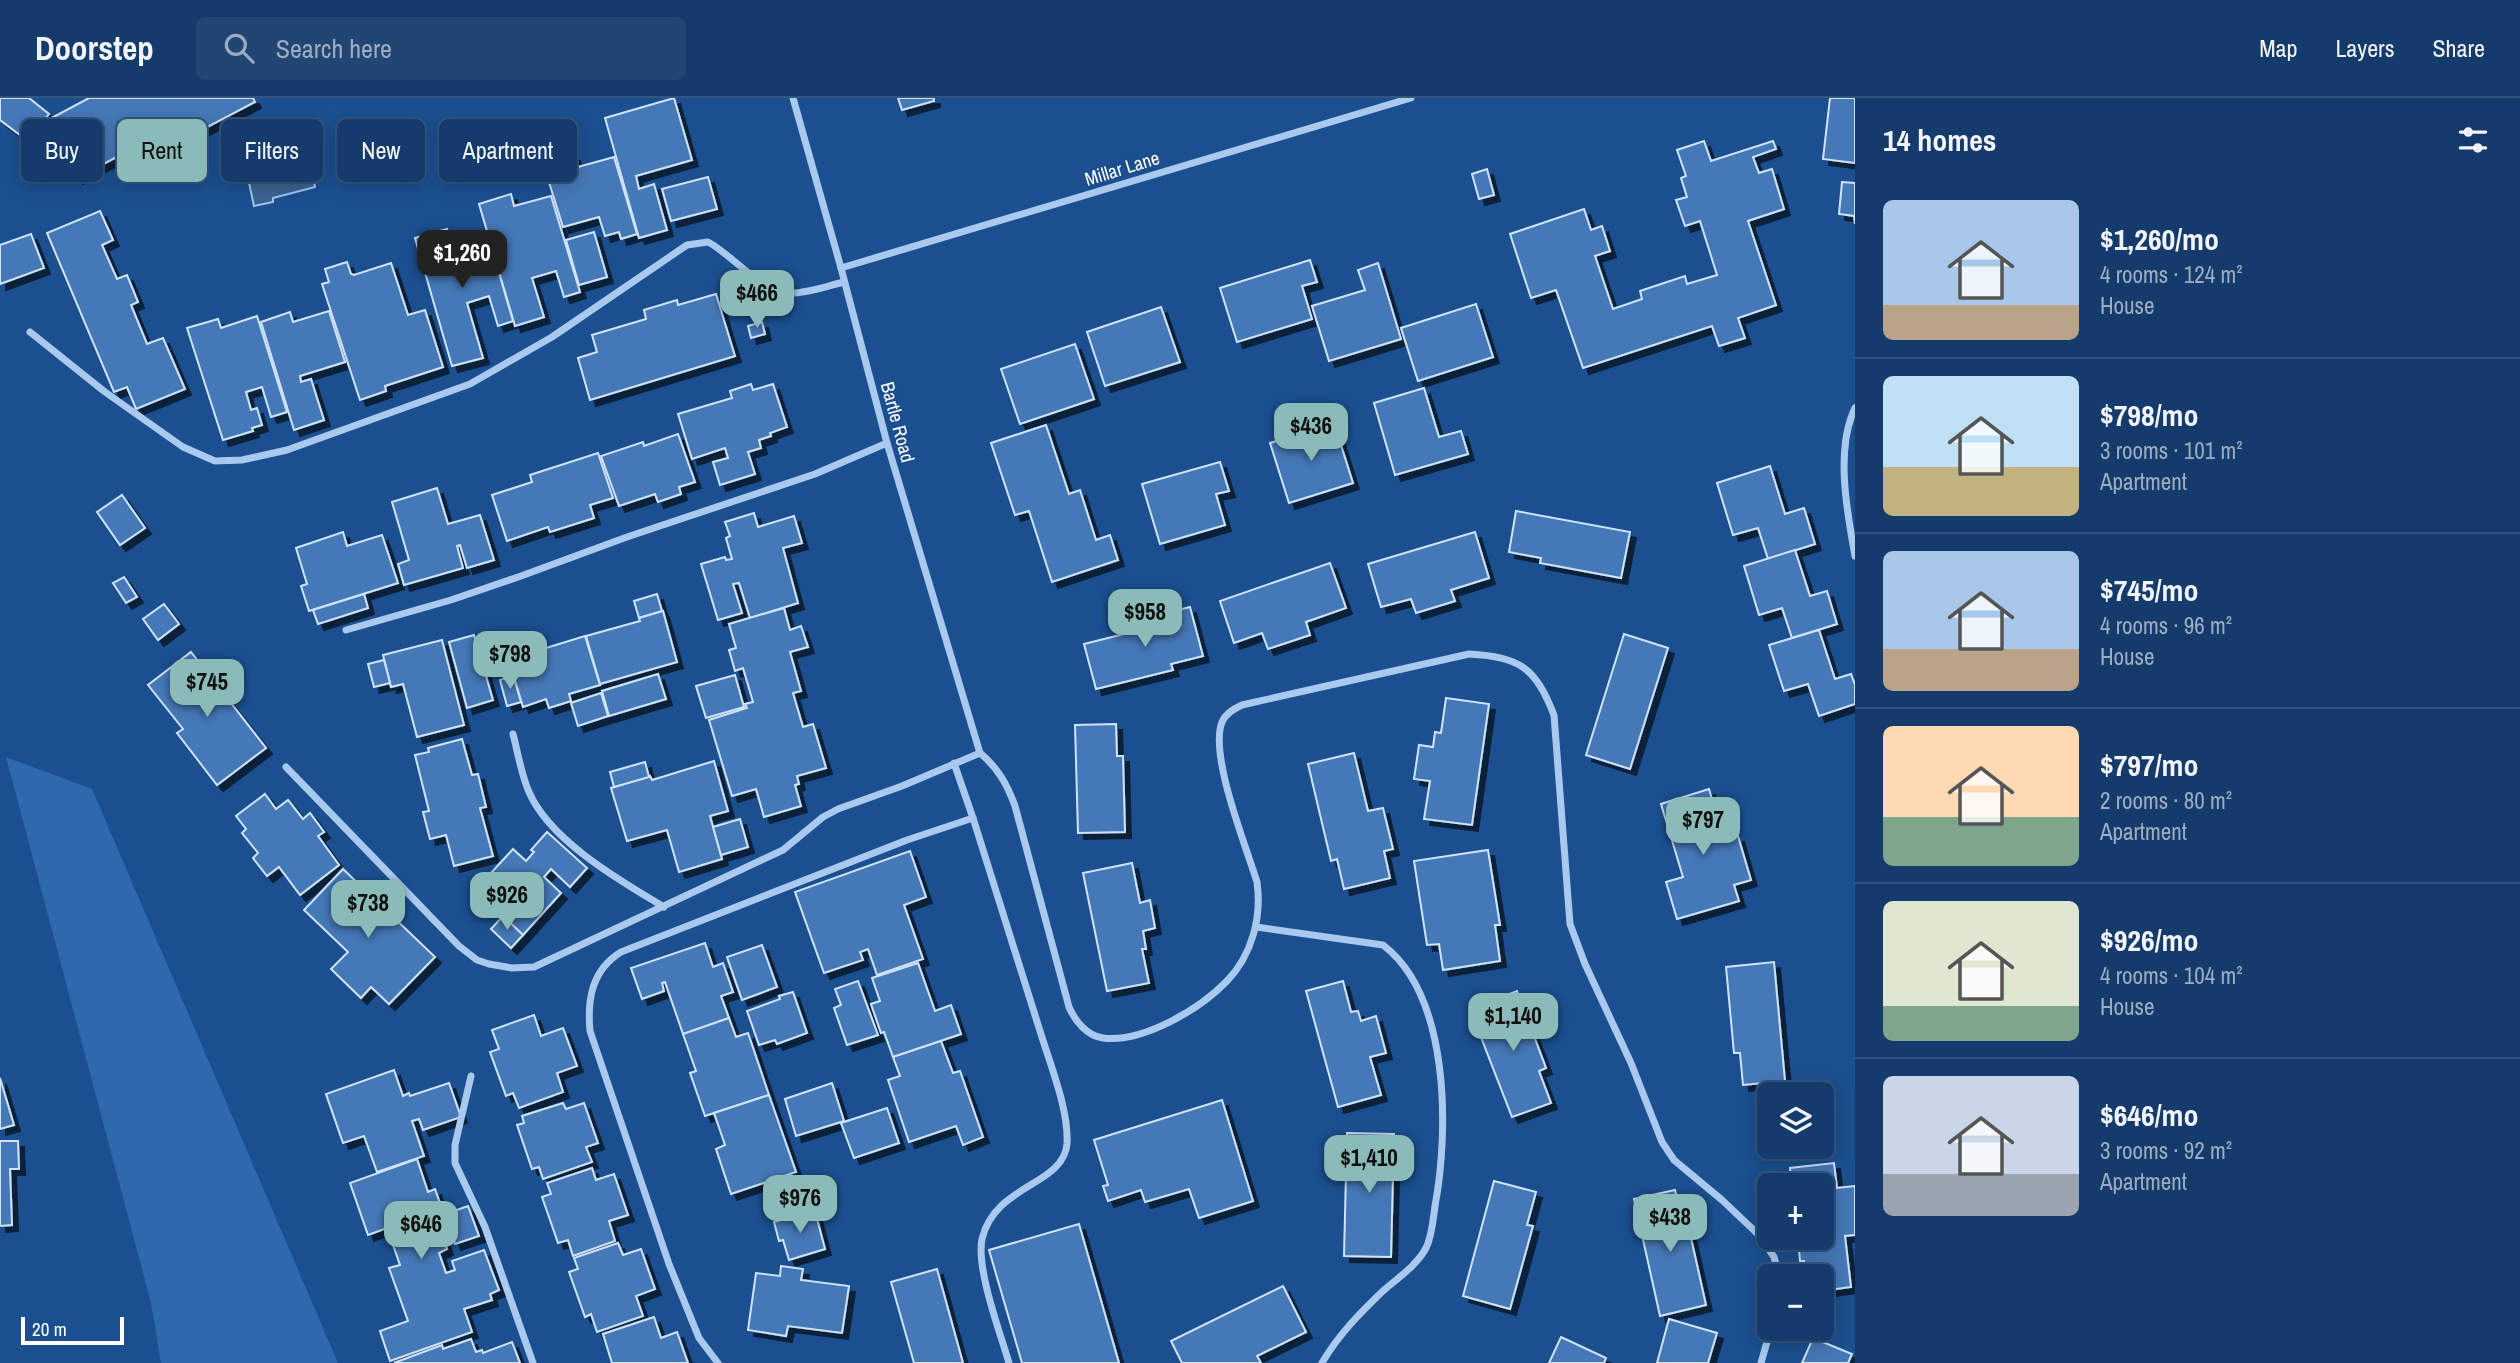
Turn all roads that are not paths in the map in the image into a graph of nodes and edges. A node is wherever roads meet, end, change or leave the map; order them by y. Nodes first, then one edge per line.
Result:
1 (793, 98) edge
2 (1411, 98) edge
3 (841, 268) junction
4 (844, 282) junction
5 (30, 332) dead end
6 (1855, 408) edge
7 (887, 443) junction
8 (1855, 556) edge
9 (346, 630) dead end
10 (513, 734) dead end
11 (980, 753) junction
12 (954, 763) junction
13 (286, 767) dead end
14 (973, 818) junction
15 (664, 907) junction
16 (1256, 927) junction
17 (471, 1076) dead end
18 (1776, 1264) edge
19 (1767, 1341) edge
20 (533, 1363) edge
21 (718, 1363) edge
22 (1009, 1363) edge
23 (1322, 1363) edge
24 (1761, 1363) edge

1 - 3 street, Bartle Road
2 - 3 street, Millar Lane
3 - 4 street, Bartle Road
4 - 5 street
4 - 7 street, Bartle Road
6 - 8 street
7 - 9 street
7 - 11 street, Bartle Road
10 - 15 street
11 - 12 street
11 - 16 street
12 - 14 street
12 - 15 street
13 - 15 street
14 - 21 street
14 - 22 street
16 - 18 street
16 - 23 street
17 - 20 street
19 - 24 street

